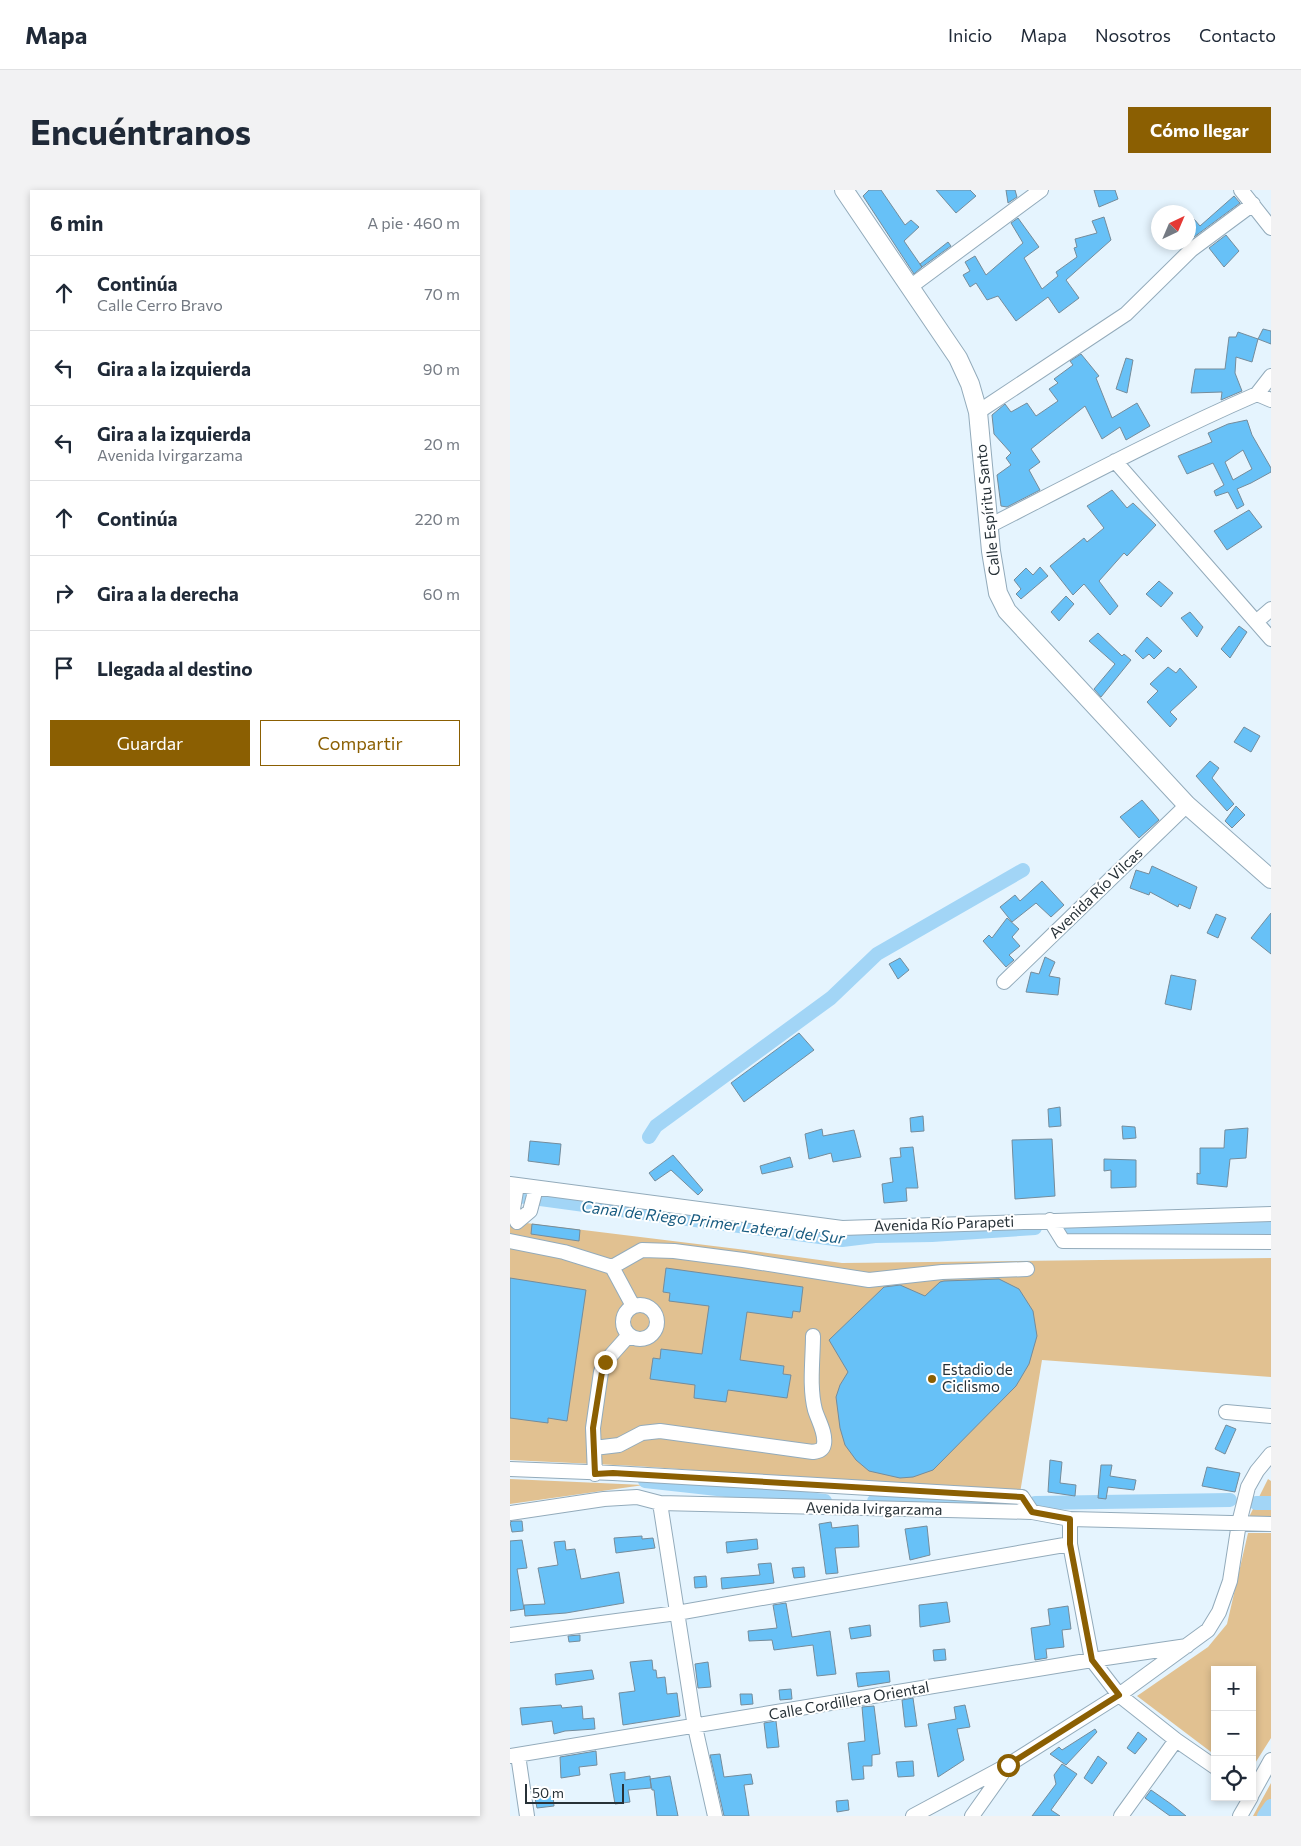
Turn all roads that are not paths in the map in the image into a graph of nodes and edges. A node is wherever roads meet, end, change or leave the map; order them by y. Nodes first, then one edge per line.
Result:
1 (844, 190) edge
2 (1041, 190) edge
3 (1241, 190) edge
4 (1253, 204) junction
5 (1271, 228) edge
6 (910, 287) junction
7 (1271, 376) edge
8 (1256, 394) junction
9 (1271, 400) edge
10 (978, 412) junction
11 (1115, 461) junction
12 (989, 526) junction
13 (1271, 609) edge
14 (1256, 622) junction
15 (1271, 639) edge
16 (1187, 804) junction
17 (1271, 879) edge
18 (1004, 982) dead end
19 (513, 1185) edge
20 (536, 1188) junction
21 (1271, 1214) edge
22 (1050, 1220) junction
23 (518, 1222) junction
24 (513, 1241) edge
25 (1271, 1242) edge
26 (612, 1267) junction
27 (1027, 1269) dead end
28 (633, 1306) junction
29 (628, 1334) junction
30 (813, 1336) dead end
31 (1226, 1412) dead end
32 (1271, 1416) edge
33 (594, 1448) junction
34 (1269, 1462) edge
35 (510, 1469) edge
36 (595, 1474) junction
37 (660, 1503) junction
38 (1032, 1512) junction
39 (510, 1513) edge
40 (1070, 1519) junction
41 (1239, 1523) junction
42 (1271, 1524) edge
43 (1070, 1544) junction
44 (677, 1612) junction
45 (510, 1635) edge
46 (1187, 1646) junction
47 (1092, 1660) junction
48 (1119, 1695) junction
49 (695, 1727) junction
50 (1176, 1740) junction
51 (514, 1756) edge
52 (1271, 1760) edge
53 (1211, 1764) edge
54 (1008, 1765) junction
55 (1256, 1787) edge
56 (1248, 1801) edge
57 (527, 1816) edge
58 (715, 1816) edge
59 (913, 1816) edge
60 (972, 1816) edge
61 (1121, 1816) edge
62 (1240, 1816) edge

1 - 6 main road, Calle Espíritu Santo
2 - 6 street
3 - 4 street
4 - 5 street
4 - 10 street
6 - 10 main road, Calle Espíritu Santo
7 - 8 street
8 - 9 street
8 - 11 street
10 - 12 main road, Calle Espíritu Santo
11 - 12 street
11 - 14 street
12 - 16 main road, Calle Espíritu Santo
13 - 14 street
14 - 15 street
16 - 17 main road, Calle Espíritu Santo
16 - 18 street, Avenida Río Vilcas
19 - 20 street, Avenida Río Parapeti
19 - 23 street
20 - 22 street, Avenida Río Parapeti
20 - 23 street
21 - 22 street, Avenida Río Parapeti
22 - 25 street
23 - 24 street
24 - 26 street
26 - 27 street
26 - 28 street
28 - 29 street
28 - 29 street
29 - 33 street
30 - 33 street
31 - 32 street
33 - 36 street
34 - 41 street
35 - 36 street
36 - 38 street
37 - 38 street, Avenida Ivirgarzama
37 - 39 street, Avenida Ivirgarzama
37 - 44 street
38 - 40 street, Avenida Ivirgarzama
40 - 41 street, Avenida Ivirgarzama
40 - 43 street
41 - 42 street, Avenida Ivirgarzama
41 - 46 street
43 - 44 street
43 - 47 street
44 - 45 street
44 - 49 street
46 - 47 street, Calle Cordillera Oriental
46 - 48 street
47 - 48 street
47 - 49 street, Calle Cordillera Oriental
48 - 50 street
48 - 54 street
49 - 51 street, Calle Cordillera Oriental
49 - 58 street
50 - 53 street
50 - 61 street
51 - 57 street
52 - 55 street
54 - 59 street
54 - 60 street
56 - 62 street

